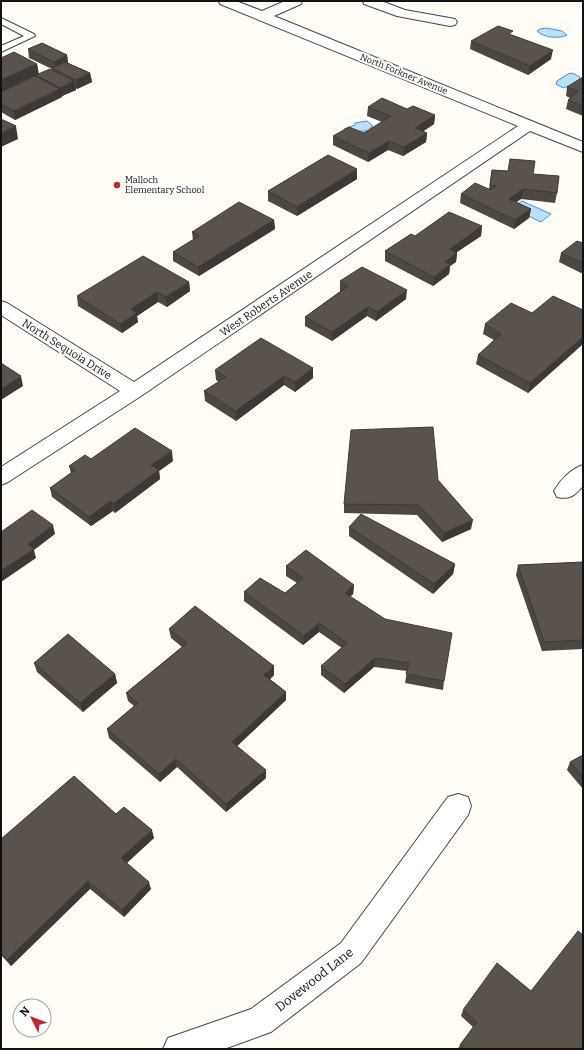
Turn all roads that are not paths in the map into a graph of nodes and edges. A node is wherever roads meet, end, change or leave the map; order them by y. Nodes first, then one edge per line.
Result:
1 (225, 1) edge
2 (271, 1) edge
3 (296, 1) edge
4 (369, 1) edge
5 (256, 14) junction
6 (1, 21) edge
7 (450, 22) dead end
8 (1, 49) edge
9 (529, 125) junction
10 (583, 147) edge
11 (1, 307) edge
12 (134, 391) junction
13 (583, 473) edge
14 (1, 477) edge
15 (565, 491) dead end
16 (458, 806) dead end
17 (179, 1049) edge

1 - 5 street, North Forkner Avenue
2 - 5 street
3 - 5 street
4 - 7 street
5 - 9 street, North Forkner Avenue
6 - 8 lane
9 - 10 street, North Forkner Avenue
9 - 12 street, West Roberts Avenue
11 - 12 street, North Sequoia Drive
12 - 14 street, West Roberts Avenue
13 - 15 street
16 - 17 street, Dovewood Lane

